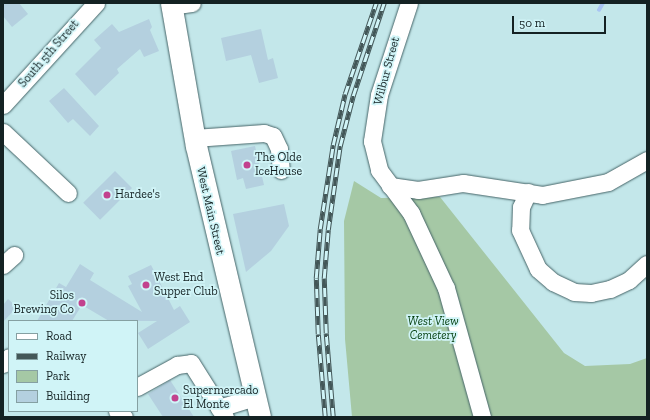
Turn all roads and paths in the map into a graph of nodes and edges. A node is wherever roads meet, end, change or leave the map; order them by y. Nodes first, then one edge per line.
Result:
1 (96, 3) edge
2 (192, 3) edge
3 (409, 3) edge
4 (171, 5) edge
5 (3, 105) edge
6 (3, 132) edge
7 (194, 138) junction
8 (647, 160) edge
9 (281, 170) dead end
10 (390, 186) junction
11 (528, 192) junction
12 (68, 193) dead end
13 (647, 264) edge
14 (138, 385) edge
15 (254, 397) junction
16 (222, 412) edge
17 (260, 417) edge
18 (482, 417) edge

1 - 5 street, South 5th Street
2 - 4 street
3 - 10 street, Wilbur Street
4 - 7 main road, West Main Street
6 - 12 street
7 - 9 street
7 - 15 main road, West Main Street
8 - 11 street
10 - 11 street
10 - 18 street, Wilbur Street
11 - 13 street
14 - 16 street
15 - 16 street
15 - 17 main road, West Main Street

